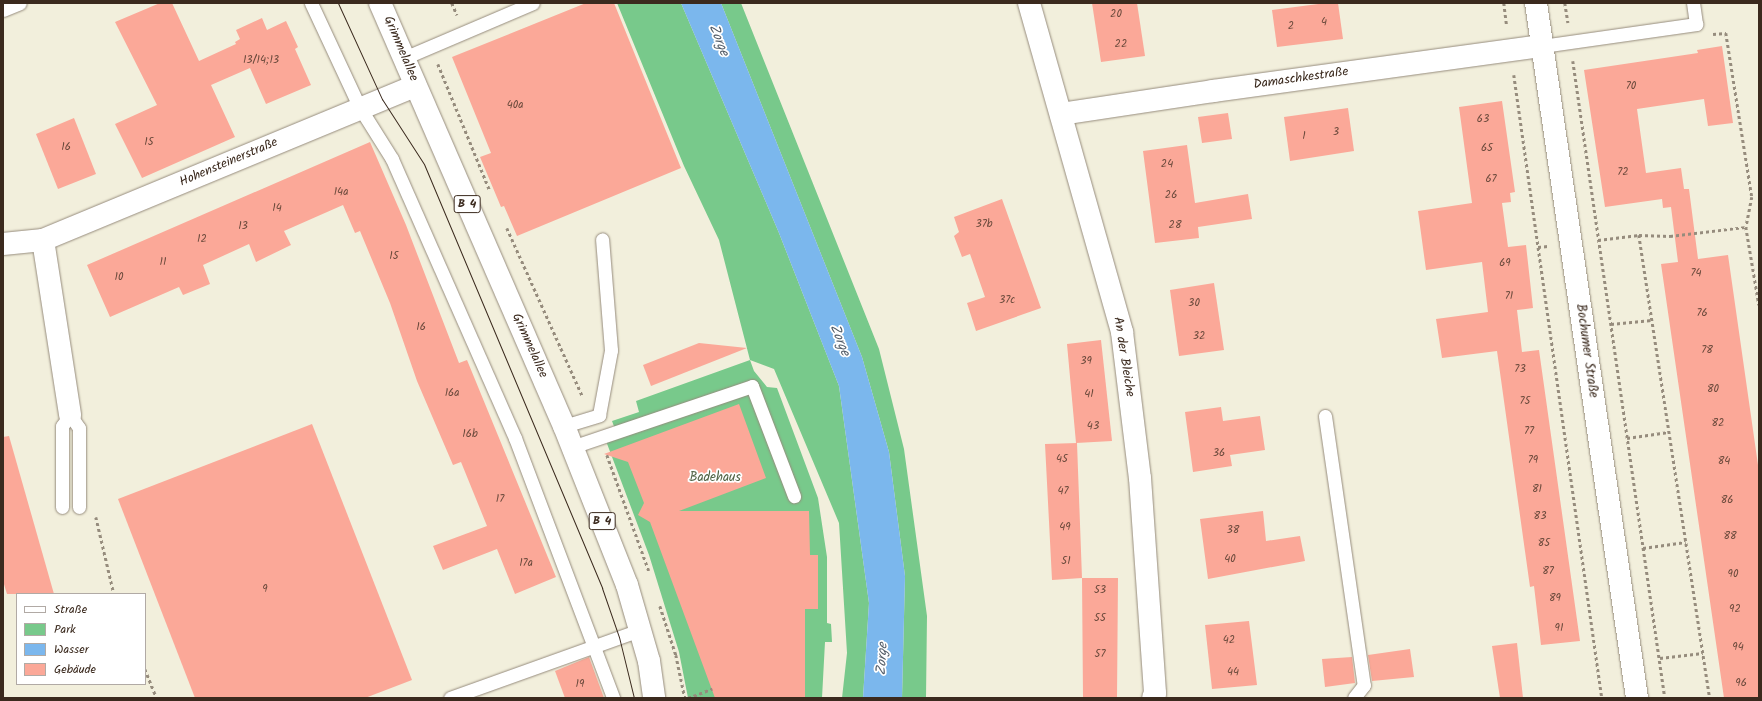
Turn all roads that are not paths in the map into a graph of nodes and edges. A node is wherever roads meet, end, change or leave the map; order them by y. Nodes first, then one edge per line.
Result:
1 (20, 3) edge
2 (311, 3) edge
3 (380, 3) edge
4 (533, 3) edge
5 (1029, 3) edge
6 (1536, 3) edge
7 (1693, 3) edge
8 (507, 8) edge
9 (3, 10) edge
10 (1542, 46) junction
11 (404, 58) junction
12 (415, 86) junction
13 (360, 108) junction
14 (1061, 114) junction
15 (602, 239) dead end
16 (43, 240) junction
17 (3, 244) edge
18 (70, 415) junction
19 (1325, 416) dead end
20 (564, 426) junction
21 (572, 447) junction
22 (794, 496) dead end
23 (62, 507) dead end
24 (80, 507) dead end
25 (640, 630) junction
26 (594, 645) junction
27 (450, 698) edge
28 (613, 698) edge
29 (654, 698) edge
30 (1153, 698) edge
31 (1354, 698) edge
32 (1637, 698) edge

1 - 9 lane
2 - 13 lane
3 - 11 street, Grimmelallee / B 4
4 - 8 lane
5 - 14 street, An der Bleiche
6 - 10 street, Bochumer Straße
7 - 10 lane
8 - 11 lane
10 - 14 street, Damaschkestraße
10 - 32 street, Bochumer Straße
11 - 12 street, Grimmelallee / B 4
12 - 13 street, Hohensteinerstraße
12 - 20 street, Grimmelallee / B 4
13 - 16 street, Hohensteinerstraße
13 - 26 lane
14 - 30 street, An der Bleiche
15 - 20 lane
16 - 17 street, Hohensteinerstraße
16 - 18 street
18 - 23 lane
18 - 24 lane
19 - 31 lane
20 - 21 street, Grimmelallee / B 4
21 - 22 lane
21 - 25 street, Grimmelallee / B 4
25 - 26 lane
25 - 29 street, Grimmelallee / B 4
26 - 27 lane
26 - 28 lane

